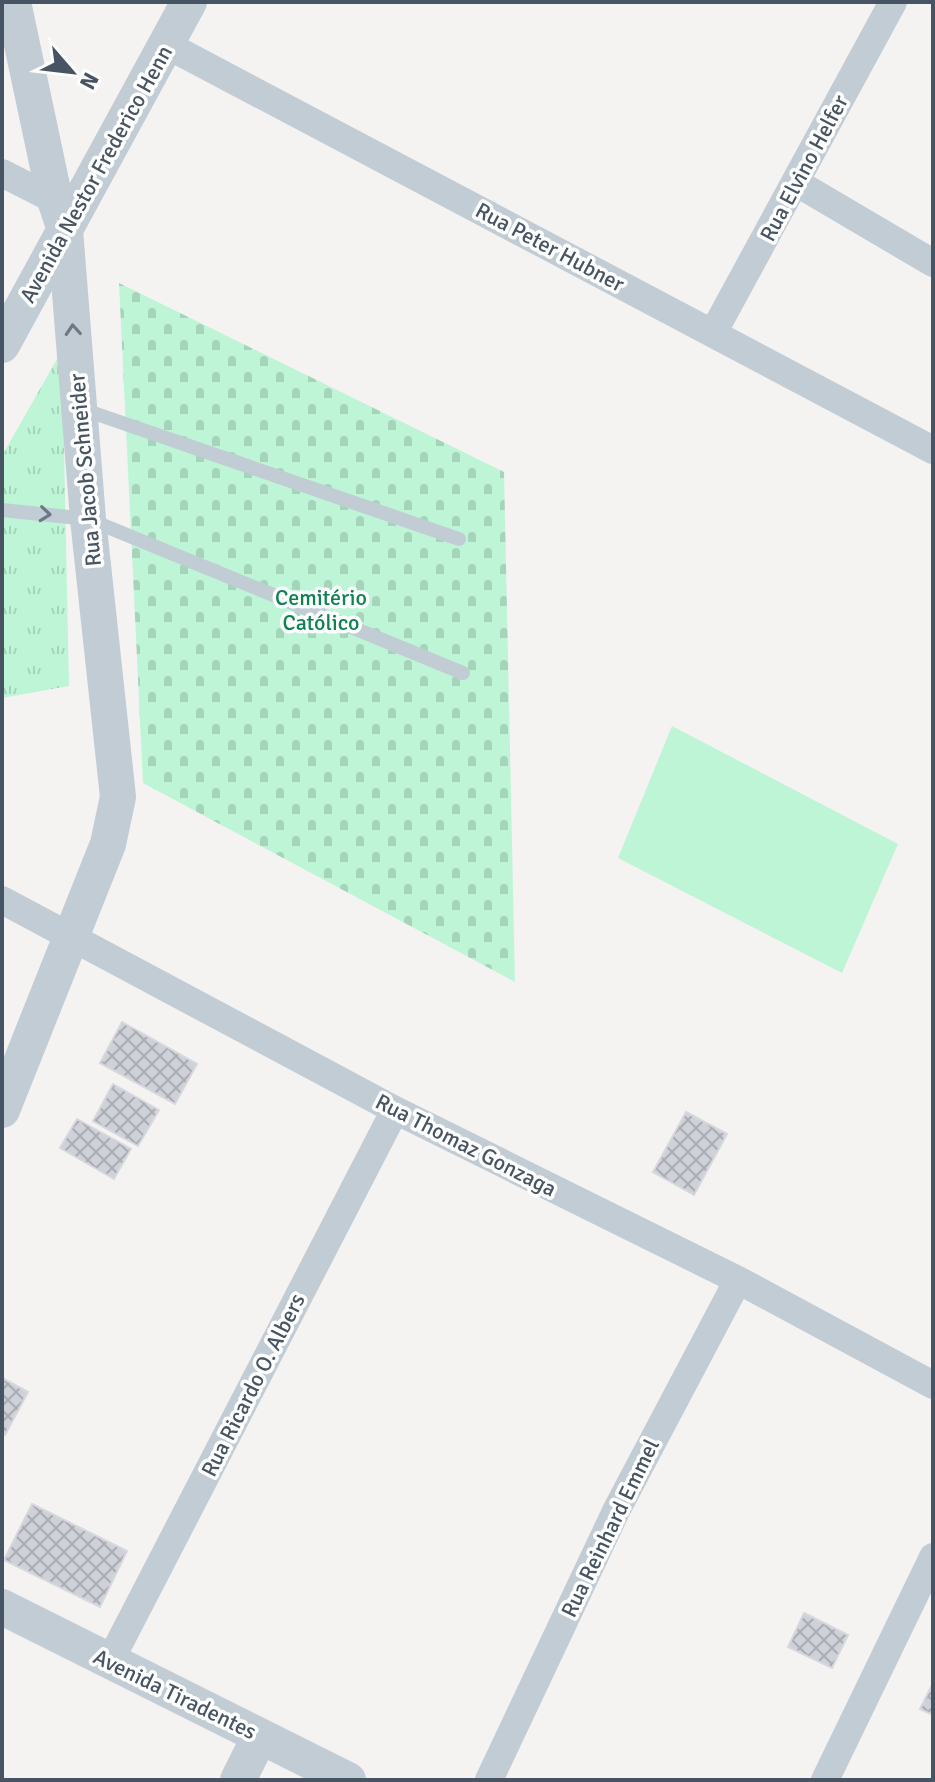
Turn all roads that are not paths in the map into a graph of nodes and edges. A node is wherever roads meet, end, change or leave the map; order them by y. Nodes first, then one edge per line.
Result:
1 (13, 2) edge
2 (189, 2) edge
3 (893, 2) edge
4 (167, 45) junction
5 (2, 173) edge
6 (797, 183) junction
7 (60, 215) junction
8 (933, 263) edge
9 (713, 333) junction
10 (2, 345) edge
11 (79, 408) junction
12 (933, 450) edge
13 (2, 510) edge
14 (88, 519) junction
15 (459, 539) dead end
16 (463, 673) dead end
17 (2, 900) edge
18 (71, 934) junction
19 (2, 1110) edge
20 (395, 1110) junction
21 (738, 1280) junction
22 (933, 1385) edge
23 (933, 1557) edge
24 (2, 1607) edge
25 (110, 1661) junction
26 (260, 1736) junction
27 (238, 1780) edge
28 (348, 1780) edge
29 (489, 1780) edge
30 (825, 1780) edge

1 - 7 street, Rua Jacob Schneider
2 - 4 street, Avenida Nestor Frederico Henn
3 - 6 street, Rua Elvino Helfer
4 - 7 street, Avenida Nestor Frederico Henn
4 - 9 street, Rua Peter Hubner
5 - 7 street
6 - 8 street
6 - 9 street, Rua Elvino Helfer
7 - 10 street, Avenida Nestor Frederico Henn
11 -> 7 street, Rua Jacob Schneider
9 - 12 street, Rua Peter Hubner
11 - 14 street, Rua Jacob Schneider
11 - 15 lane
13 -> 14 lane
14 - 16 lane
14 - 18 street, Rua Jacob Schneider
17 - 18 street, Rua Thomaz Gonzaga
18 - 19 street, Rua Jacob Schneider
18 - 20 street, Rua Thomaz Gonzaga
20 - 21 street, Rua Thomaz Gonzaga
20 - 25 street, Rua Ricardo O. Albers
21 - 22 street, Rua Thomaz Gonzaga
21 - 29 street, Rua Reinhard Emmel
23 - 30 street
24 - 25 street, Avenida Tiradentes
25 - 26 street, Avenida Tiradentes
26 - 27 street
26 - 28 street, Avenida Tiradentes

